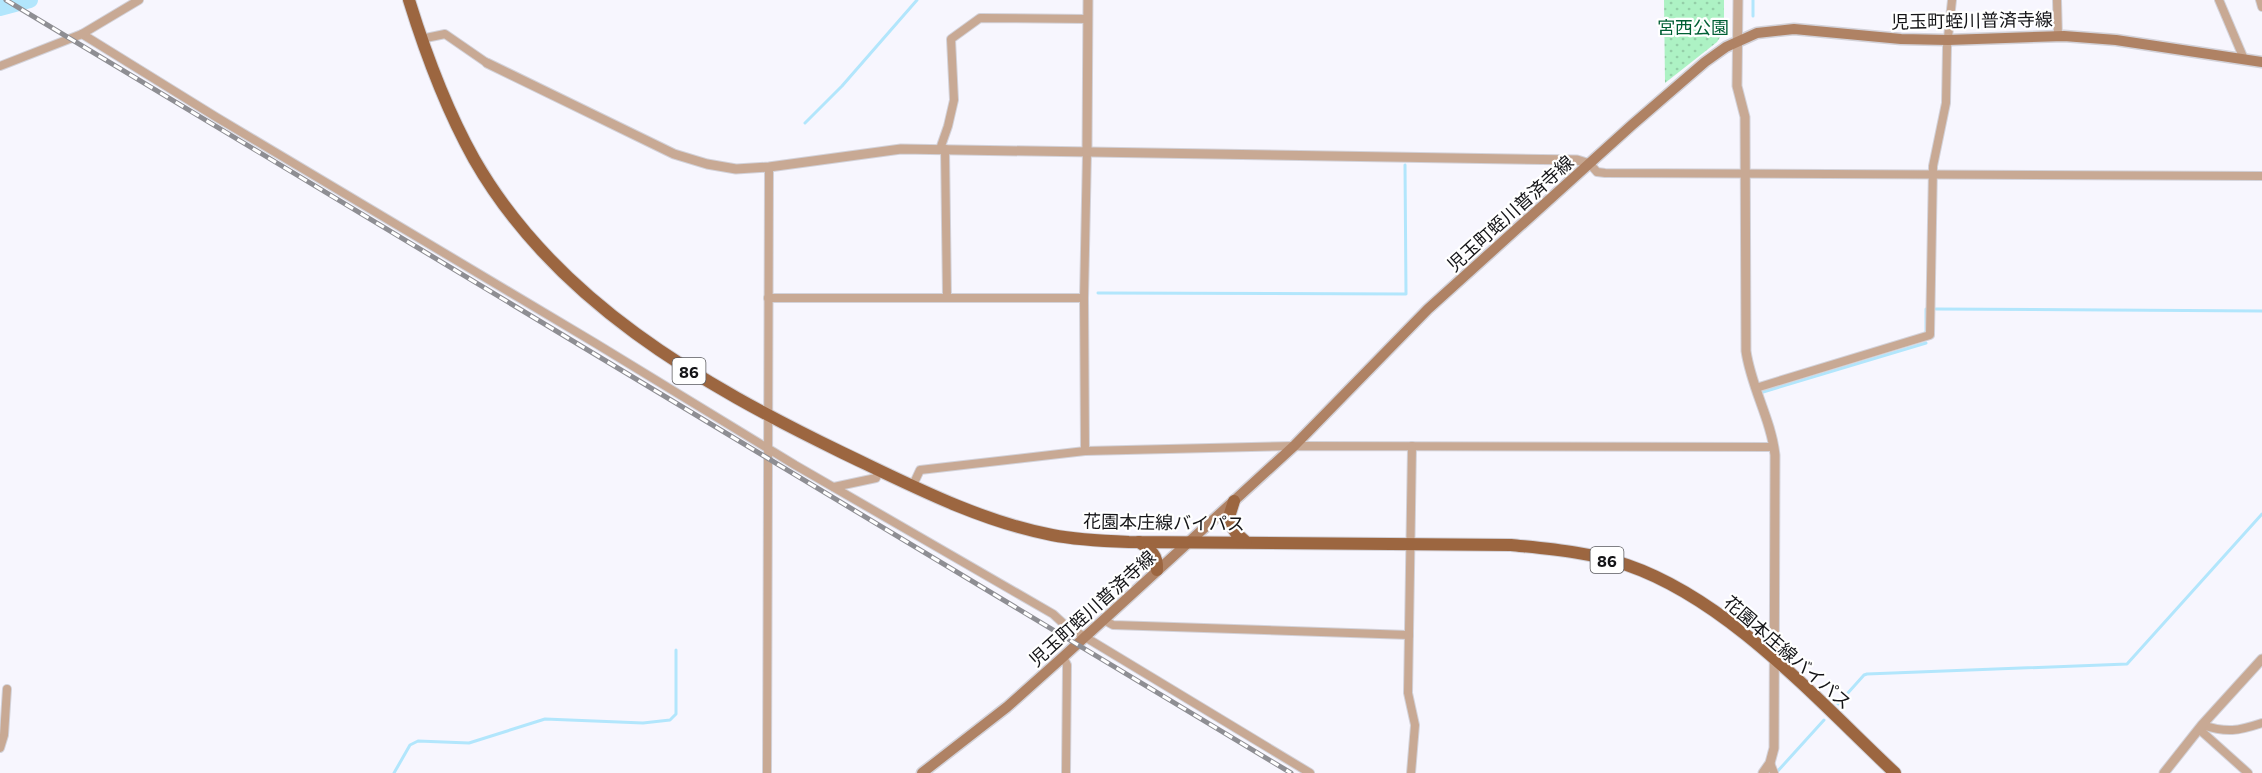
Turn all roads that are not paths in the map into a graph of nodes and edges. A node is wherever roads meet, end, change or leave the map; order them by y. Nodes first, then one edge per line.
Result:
1 (139, 0) edge
2 (409, 0) edge
3 (1088, 0) edge
4 (1738, 0) edge
5 (1952, 0) edge
6 (2057, 0) edge
7 (2219, 0) edge
8 (2260, 0) edge
9 (2262, 7) edge
10 (1088, 19) junction
11 (82, 34) junction
12 (2058, 36) junction
13 (421, 39) junction
14 (1738, 40) junction
15 (1948, 40) junction
16 (2244, 59) junction
17 (2262, 62) edge
18 (487, 63) joint
19 (0, 66) edge
20 (943, 149) junction
21 (1087, 152) junction
22 (1590, 164) junction
23 (769, 167) junction
24 (1744, 175) junction
25 (1933, 175) junction
26 (2262, 176) edge
27 (768, 298) junction
28 (947, 298) junction
29 (1084, 298) junction
30 (1756, 388) junction
31 (769, 414) junction
32 (1294, 446) junction
33 (1412, 446) junction
34 (1774, 447) junction
35 (768, 449) junction
36 (1085, 451) junction
37 (879, 470) junction
38 (912, 485) junction
39 (834, 487) junction
40 (1234, 501) junction
41 (1191, 541) junction
42 (1139, 542) junction
43 (1246, 542) junction
44 (1410, 544) junction
45 (1157, 570) junction
46 (1104, 620) junction
47 (1409, 635) junction
48 (1084, 636) junction
49 (1063, 657) junction
50 (2262, 659) edge
51 (1774, 660) junction
52 (7, 689) dead end
53 (2262, 723) edge
54 (2201, 728) junction
55 (0, 748) edge
56 (1770, 763) junction
57 (767, 773) edge
58 (922, 773) edge
59 (1066, 773) edge
60 (1310, 773) edge
61 (1411, 773) edge
62 (1763, 773) edge
63 (1774, 773) edge
64 (1895, 773) edge
65 (2164, 773) edge
66 (2248, 773) edge

1 - 11 street
2 - 13 main road, 花園本庄線バイパス / 86
3 - 10 street
4 - 14 street
5 - 15 street
6 - 12 street
7 - 16 street
8 - 9 street
10 - 20 street
10 - 21 street
11 - 19 street
11 - 35 street
12 - 15 main road, 児玉町蛭川普済寺線
12 - 16 main road, 児玉町蛭川普済寺線
13 - 18 street
13 - 31 main road, 花園本庄線バイパス / 86
14 - 15 main road, 児玉町蛭川普済寺線
14 - 22 main road, 児玉町蛭川普済寺線
14 - 24 street
15 - 25 street
16 - 17 main road, 児玉町蛭川普済寺線
18 - 23 street
20 - 21 street
20 - 23 street
20 - 28 street
21 - 22 street
21 - 29 street
22 - 24 street
22 - 32 main road, 児玉町蛭川普済寺線
23 - 27 street
24 - 25 street
24 - 30 street
25 - 26 street
25 - 30 street
27 - 28 street
27 - 31 street
28 - 29 street
29 - 36 street
30 - 34 street
31 - 35 street
31 - 37 main road, 花園本庄線バイパス / 86
32 - 33 street
32 - 36 street
32 - 40 main road, 児玉町蛭川普済寺線
33 - 34 street
33 - 44 street
34 - 51 street
35 - 39 street
35 - 57 street
36 - 38 street
37 - 38 main road, 花園本庄線バイパス / 86
37 - 39 street
38 - 42 main road, 花園本庄線バイパス / 86
39 - 48 street
40 - 41 main road, 児玉町蛭川普済寺線
40 - 43 main road
41 - 42 main road, 花園本庄線バイパス / 86
41 - 43 main road, 花園本庄線バイパス / 86
41 - 45 main road, 児玉町蛭川普済寺線
42 - 45 main road
43 - 44 main road, 花園本庄線バイパス / 86
44 - 47 street
44 - 51 main road, 花園本庄線バイパス / 86
45 - 46 main road, 児玉町蛭川普済寺線
46 - 47 street
46 - 48 main road, 児玉町蛭川普済寺線
47 - 61 street
48 - 49 main road, 児玉町蛭川普済寺線
48 - 60 street
49 - 58 main road, 児玉町蛭川普済寺線
49 - 59 street
50 - 54 street
51 - 56 street
51 - 64 main road, 花園本庄線バイパス / 86
52 - 55 street
53 - 54 street
54 - 65 street
54 - 66 street
56 - 62 street
56 - 63 street

